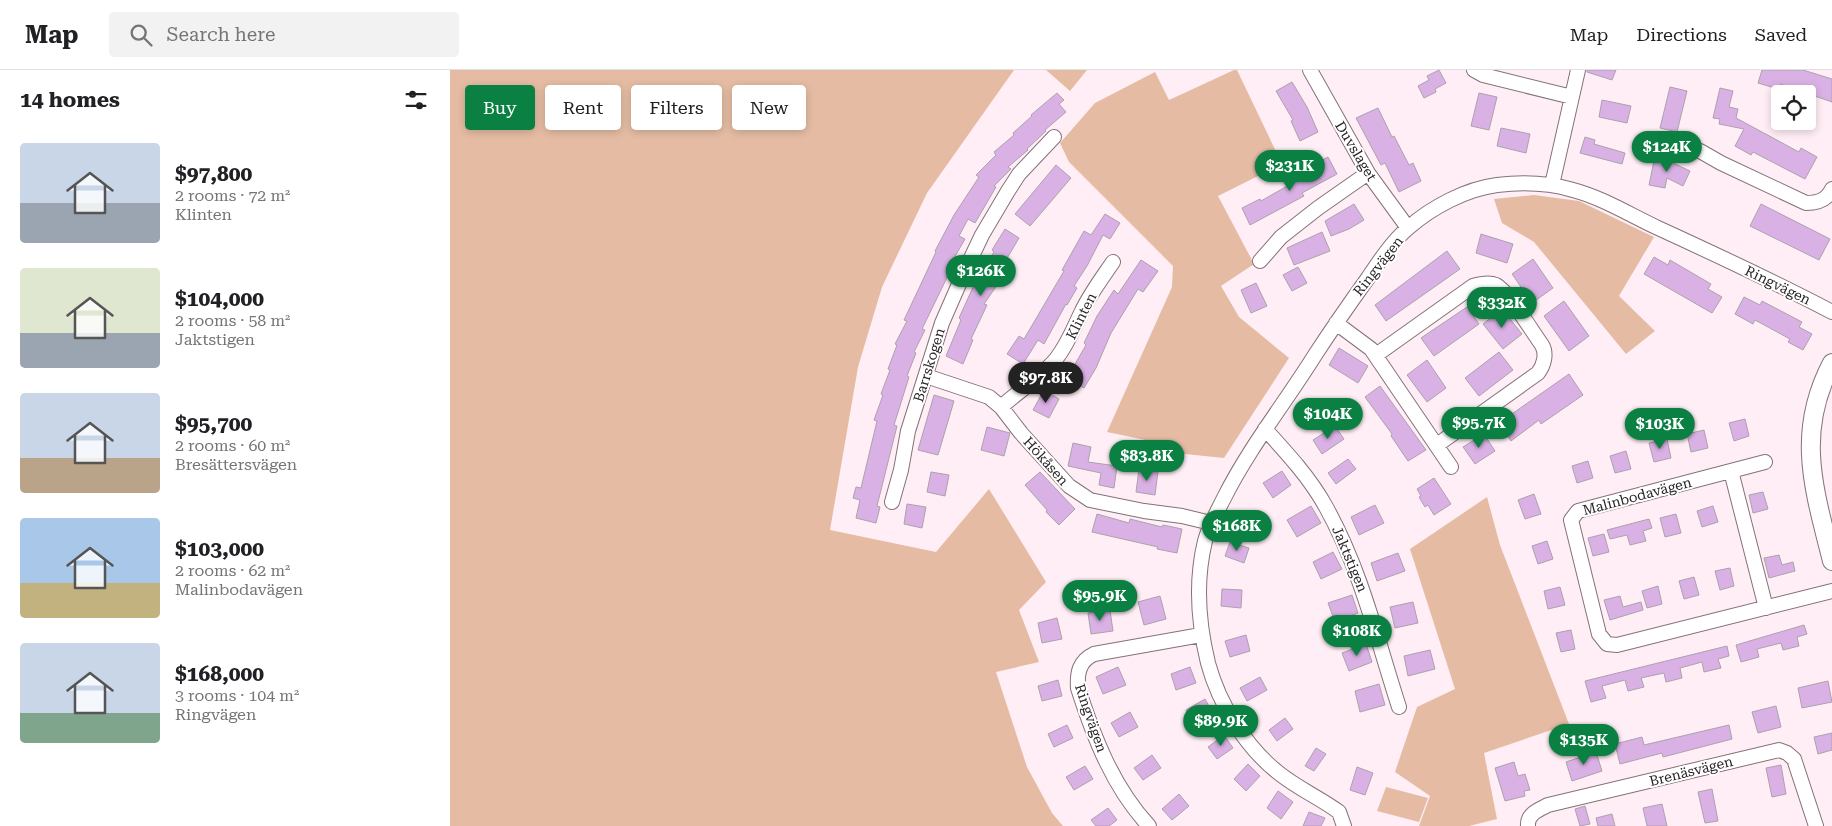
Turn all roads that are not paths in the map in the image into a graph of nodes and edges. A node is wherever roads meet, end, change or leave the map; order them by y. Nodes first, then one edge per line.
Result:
1 (1310, 70) edge
2 (1474, 70) edge
3 (1578, 70) edge
4 (1572, 97) junction
5 (1054, 137) dead end
6 (1700, 151) dead end
7 (1368, 173) junction
8 (1552, 185) junction
9 (1832, 189) edge
10 (1408, 228) junction
11 (1260, 261) dead end
12 (1113, 262) dead end
13 (1832, 312) edge
14 (1336, 323) junction
15 (1376, 355) junction
16 (1832, 363) edge
17 (926, 376) junction
18 (1001, 408) junction
19 (1265, 429) junction
20 (1437, 445) junction
21 (1765, 462) dead end
22 (1451, 467) dead end
23 (1731, 471) junction
24 (892, 502) dead end
25 (1211, 523) junction
26 (1832, 561) edge
27 (1832, 591) edge
28 (1766, 608) junction
29 (1201, 635) junction
30 (1399, 707) dead end
31 (1148, 826) edge
32 (1344, 826) edge
33 (1528, 826) edge
34 (1816, 826) edge

1 - 7 street, Duvslaget
2 - 4 street
3 - 4 street
4 - 8 street
5 - 17 street, Barrskogen
6 - 9 street
7 - 10 street, Duvslaget
7 - 11 street
8 - 10 street, Ringvägen
8 - 13 street, Ringvägen
10 - 14 street, Ringvägen
12 - 18 street, Klinten
14 - 15 street
14 - 19 street, Ringvägen
15 - 20 street
15 - 20 street
16 - 26 street
17 - 18 street, Hökåsen
17 - 24 street, Barrskogen
18 - 25 street, Hökåsen
19 - 25 street, Ringvägen
19 - 30 street, Jaktstigen
20 - 22 street
21 - 23 street, Malinbodavägen
23 - 28 street
23 - 28 street, Malinbodavägen
25 - 29 street, Ringvägen
27 - 28 street, Malinbodavägen
29 - 31 street, Ringvägen
29 - 32 street, Ringvägen
33 - 34 street, Brenäsvägen

